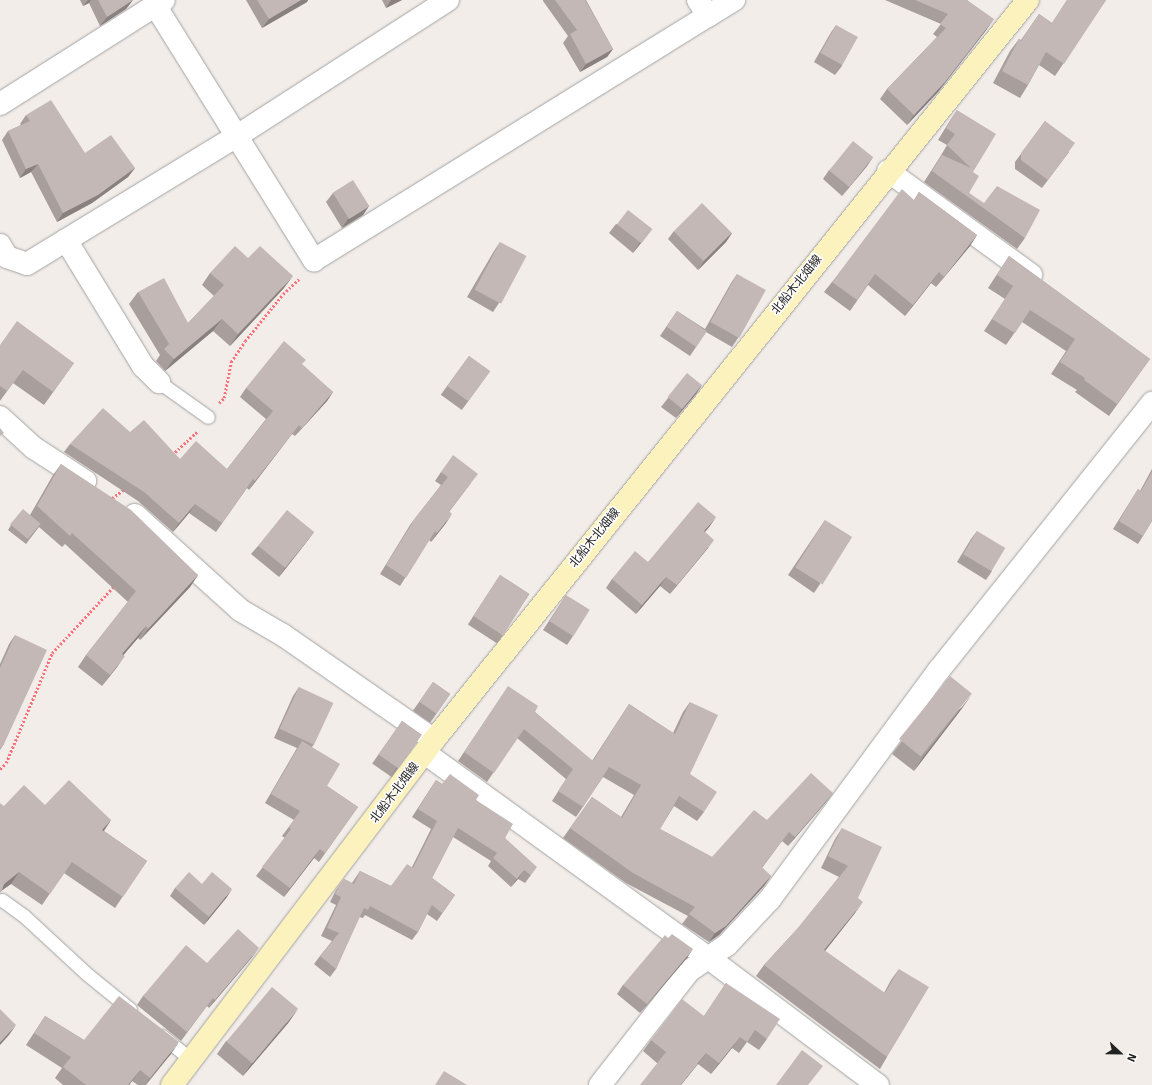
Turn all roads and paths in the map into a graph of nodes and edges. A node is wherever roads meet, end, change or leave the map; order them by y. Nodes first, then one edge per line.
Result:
1 (448, 0) edge
2 (734, 0) edge
3 (1028, 0) edge
4 (160, 3) edge
5 (703, 8) edge
6 (0, 104) edge
7 (237, 136) junction
8 (888, 171) junction
9 (66, 240) junction
10 (0, 245) edge
11 (314, 260) junction
12 (1049, 288) edge
13 (159, 382) joint
14 (1152, 403) edge
15 (0, 417) edge
16 (208, 417) junction
17 (170, 456) edge
18 (130, 486) edge
19 (109, 496) junction
20 (116, 584) edge
21 (430, 747) junction
22 (0, 769) edge
23 (2, 900) edge
24 (710, 959) junction
25 (192, 1060) junction
26 (172, 1085) edge
27 (600, 1085) edge
28 (878, 1085) edge

1 - 7 street
2 - 5 street
3 - 8 main road, 北船木北畑線
4 - 6 street
4 - 7 street
5 - 11 street
7 - 9 street
7 - 11 street
8 - 12 street
8 - 21 main road, 北船木北畑線
9 - 10 street
9 - 13 street
11 - 16 path
13 - 16 lane
14 - 24 street
15 - 19 street
16 - 17 path
18 - 19 path
19 - 21 street
20 - 22 path
21 - 24 street
21 - 25 main road, 北船木北畑線
23 - 25 lane
24 - 27 street
24 - 28 street
25 - 26 main road, 北船木北畑線

